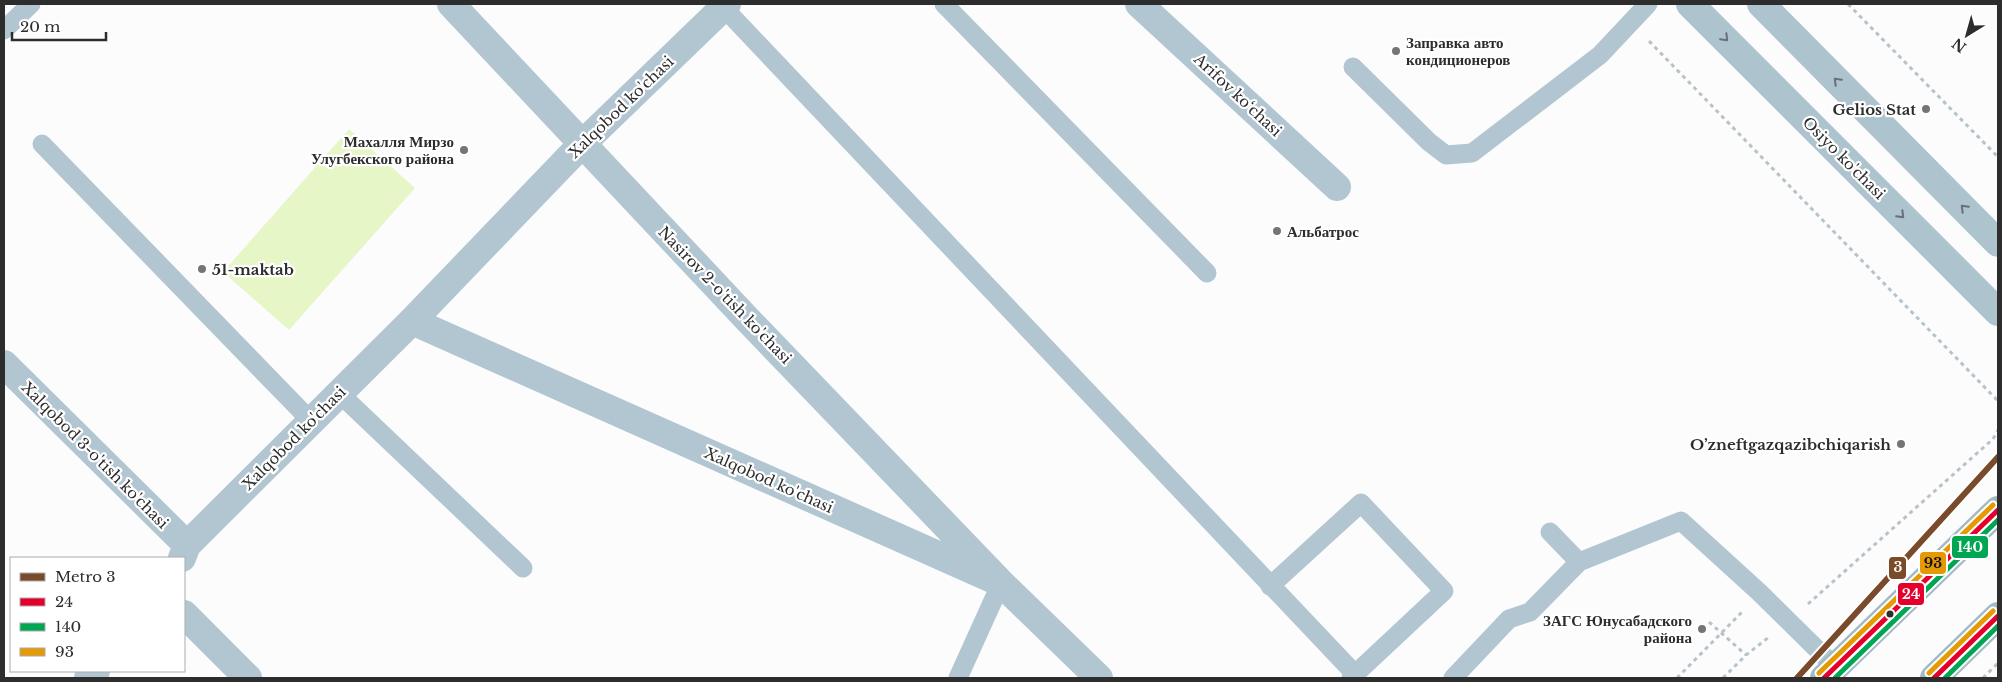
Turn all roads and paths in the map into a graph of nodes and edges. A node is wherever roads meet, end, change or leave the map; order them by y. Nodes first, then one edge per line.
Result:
1 (31, 4) edge
2 (451, 4) edge
3 (944, 4) edge
4 (1139, 4) edge
5 (1648, 4) edge
6 (1690, 4) edge
7 (1761, 4) edge
8 (1848, 4) edge
9 (726, 6) edge
10 (1631, 23) junction
11 (4, 30) edge
12 (1353, 67) dead end
13 (42, 144) dead end
14 (582, 144) junction
15 (1998, 157) edge
16 (1337, 187) dead end
17 (1998, 243) edge
18 (1207, 273) dead end
19 (1998, 312) edge
20 (412, 321) junction
21 (4, 364) edge
22 (339, 393) junction
23 (1998, 401) edge
24 (312, 422) junction
25 (1998, 430) edge
26 (1998, 510) edge
27 (1550, 532) dead end
28 (184, 552) edge
29 (1580, 562) junction
30 (524, 568) dead end
31 (1001, 583) junction
32 (1270, 586) junction
33 (1760, 592) junction
34 (185, 615) edge
35 (1998, 616) edge
36 (1789, 620) junction
37 (1709, 622) dead end
38 (1722, 634) junction
39 (1746, 655) junction
40 (1998, 663) edge
41 (1829, 673) edge
42 (1353, 676) edge
43 (248, 678) edge
44 (958, 678) edge
45 (1099, 678) edge
46 (1453, 678) edge
47 (1678, 678) edge
48 (1723, 678) edge
49 (1934, 678) edge
50 (1983, 678) edge

1 - 11 lane
2 - 14 street, Nasirov 2-o'tish ko'chasi
3 - 18 lane
4 - 16 street, Arifov ko‘chasi
5 - 10 lane
6 -> 19 main road, Osiyo ko'chasi
17 -> 7 main road
8 - 15 path
9 - 14 street, Xalqobod ko'chasi
9 - 32 lane
10 - 12 lane
10 - 23 path
13 - 24 lane
14 - 20 street, Xalqobod ko'chasi
14 - 31 street, Nasirov 2-o'tish ko'chasi
20 - 22 street, Xalqobod ko'chasi
20 - 31 street, Xalqobod ko'chasi
21 - 28 street, Xalqobod 3-o'tish ko'chasi
22 - 24 street, Xalqobod ko'chasi
22 - 30 lane
24 - 28 street, Xalqobod ko'chasi
25 - 36 path
26 - 41 main road
27 - 29 lane
29 - 33 lane
29 - 46 lane
31 - 44 lane
31 - 45 street, Xalqobod ko'chasi
32 - 42 lane
32 - 42 lane
33 - 36 lane
33 - 38 path
34 - 43 street
35 - 49 main road
36 - 39 path
36 - 41 lane
37 - 38 path
38 - 39 path
38 - 47 path
39 - 48 path
40 - 50 path

